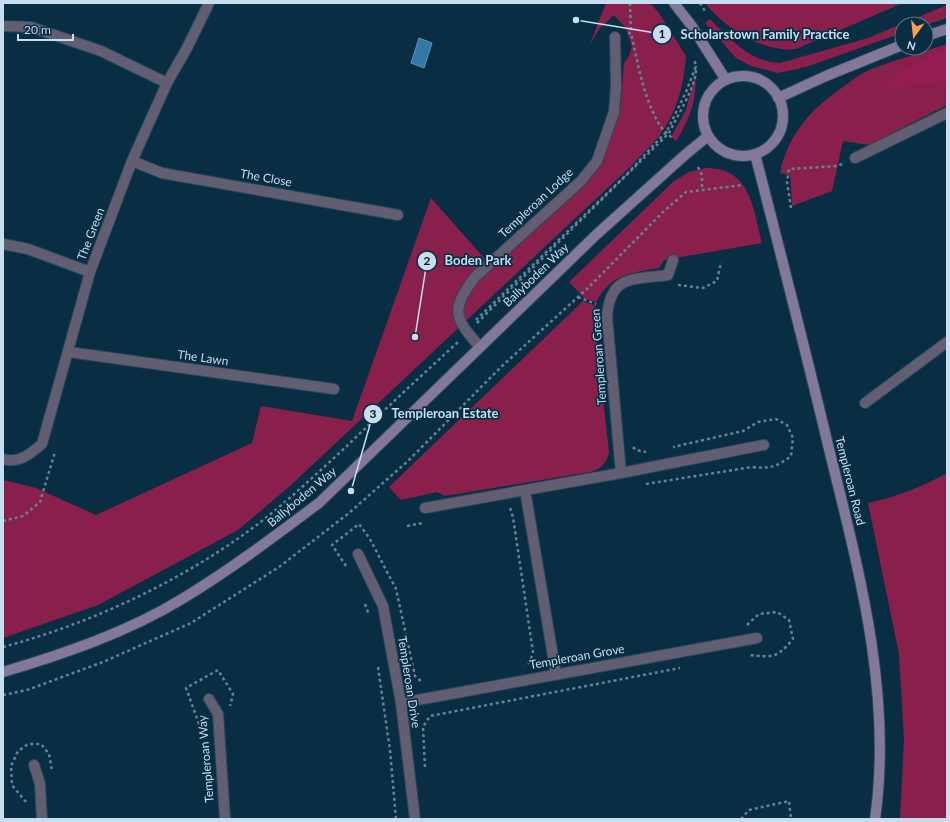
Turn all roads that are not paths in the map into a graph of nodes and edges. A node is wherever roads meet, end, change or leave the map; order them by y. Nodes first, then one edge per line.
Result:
1 (209, 3) edge
2 (674, 3) edge
3 (3, 26) edge
4 (947, 29) edge
5 (934, 33) edge
6 (620, 35) road end
7 (894, 48) edge
8 (726, 80) junction
9 (166, 84) junction
10 (778, 98) junction
11 (947, 113) edge
12 (708, 136) junction
13 (755, 154) junction
14 (855, 158) road end
15 (132, 161) junction
16 (398, 215) dead end
17 (3, 244) edge
18 (673, 260) dead end
19 (90, 272) junction
20 (947, 342) edge
21 (480, 347) junction
22 (69, 352) junction
23 (334, 389) dead end
24 (865, 403) dead end
25 (764, 445) dead end
26 (3, 459) edge
27 (621, 473) junction
28 (525, 490) junction
29 (425, 508) dead end
30 (358, 554) dead end
31 (758, 638) dead end
32 (3, 672) edge
33 (556, 674) junction
34 (209, 698) dead end
35 (401, 703) junction
36 (34, 765) dead end
37 (42, 819) edge
38 (224, 819) edge
39 (415, 819) edge
40 (875, 819) edge

1 - 9 street, The Green
2 - 8 main road
3 - 9 street
4 - 5 main road
6 - 21 street, Templeroan Lodge
7 - 10 main road
8 - 10 main road
8 - 12 main road
9 - 15 street, The Green
10 - 13 main road
11 - 14 street
12 - 13 main road
12 - 21 main road, Ballyboden Way
13 - 40 main road, Templeroan Road
15 - 16 street, The Close
15 - 19 street, The Green
17 - 19 street
18 - 27 street, Templeroan Green
19 - 22 street, The Green
20 - 24 street
21 - 32 main road, Ballyboden Way
22 - 23 street, The Lawn
22 - 26 street, The Green
25 - 27 street
27 - 28 street
28 - 29 street
28 - 33 street
30 - 35 street, Templeroan Drive
31 - 33 street, Templeroan Grove
33 - 35 street, Templeroan Grove
34 - 38 street, Templeroan Way
35 - 39 street, Templeroan Drive
36 - 37 street

